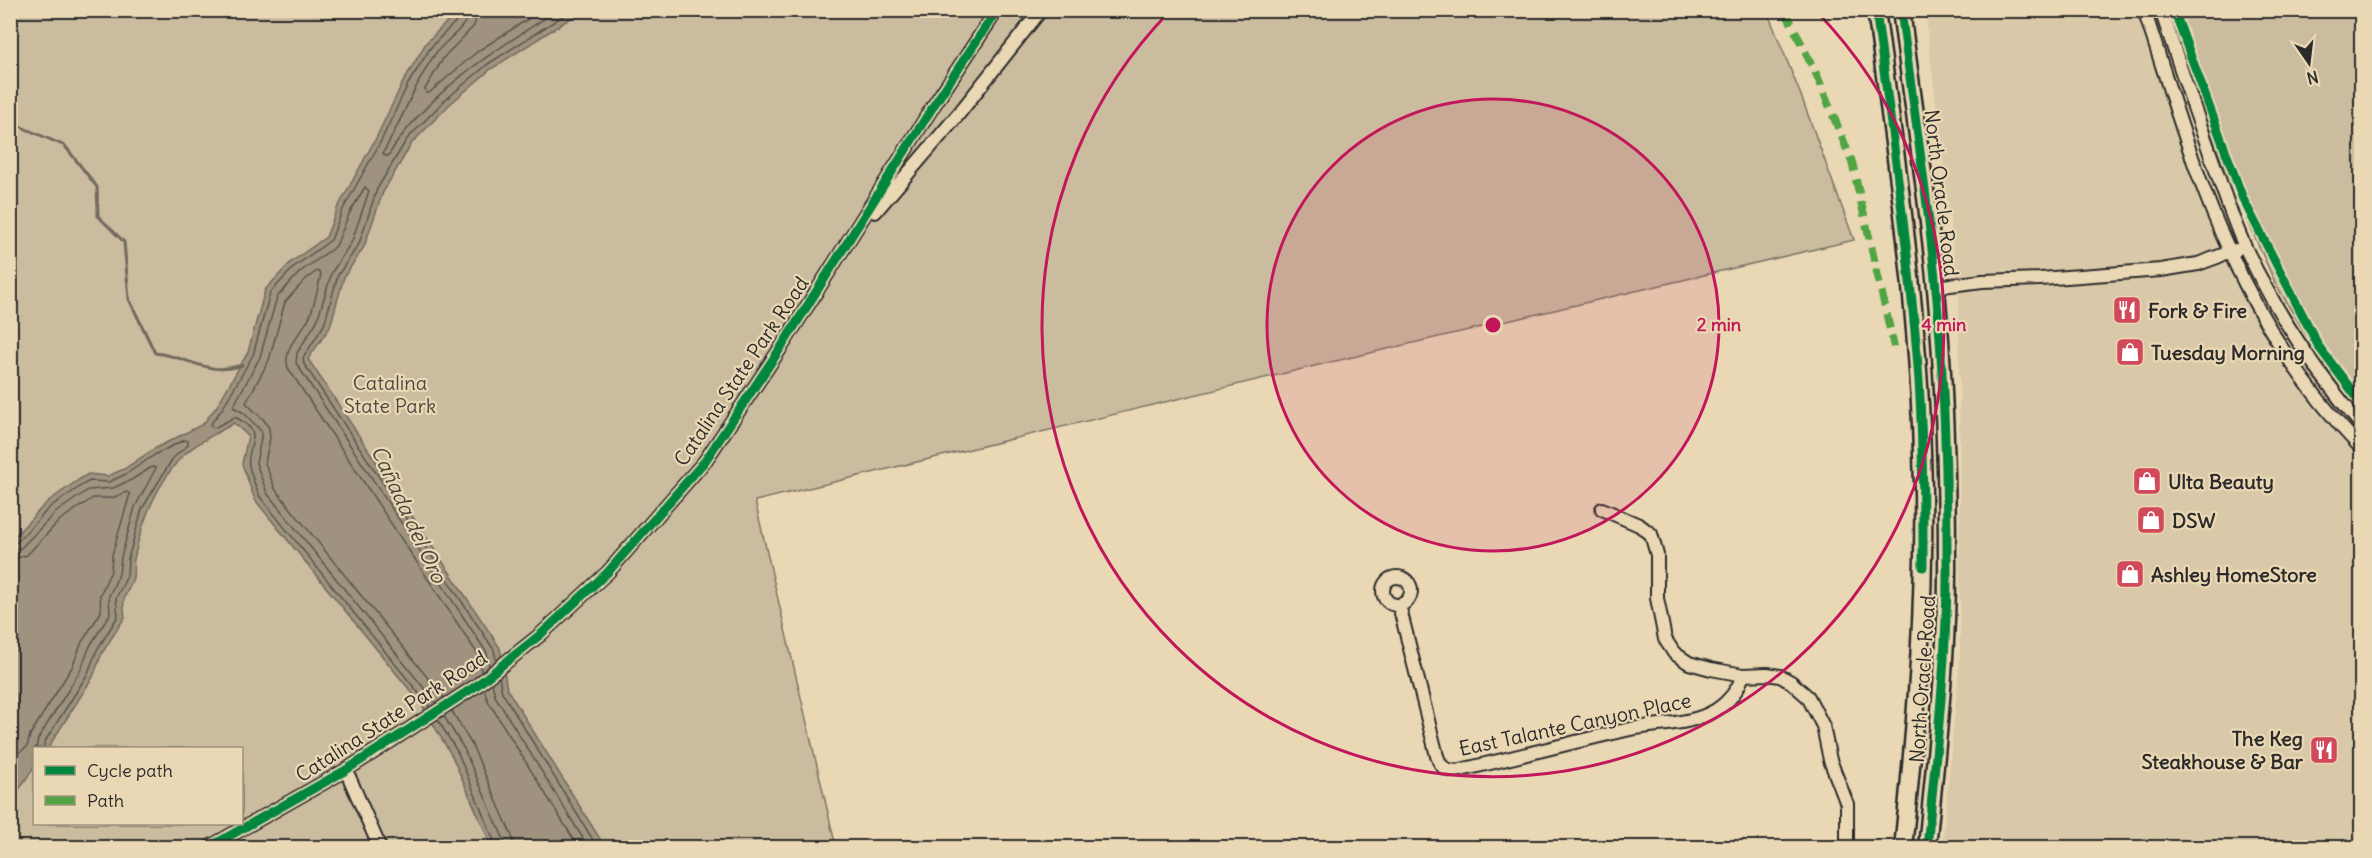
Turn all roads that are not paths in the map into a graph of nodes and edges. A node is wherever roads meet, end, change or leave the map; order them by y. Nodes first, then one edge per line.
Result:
1 (997, 10) edge
2 (1041, 10) edge
3 (1876, 10) edge
4 (1900, 10) edge
5 (2144, 10) edge
6 (2161, 10) edge
7 (849, 243) junction
8 (2245, 246) junction
9 (2230, 252) junction
10 (1935, 287) junction
11 (2361, 426) edge
12 (2361, 449) edge
13 (1602, 509) dead end
14 (1399, 605) dead end
15 (1743, 675) junction
16 (346, 770) junction
17 (208, 848) edge
18 (380, 848) edge
19 (1847, 848) edge
20 (1903, 848) edge
21 (1927, 848) edge

1 - 7 street, Catalina State Park Road
2 - 7 street, Catalina State Park Road
3 - 20 highway, North Oracle Road
4 - 10 highway, North Oracle Road
5 - 9 street
6 - 8 street
7 - 16 street, Catalina State Park Road
8 - 9 street
8 - 11 street
9 - 10 street
9 - 12 street
10 - 21 highway, North Oracle Road
13 - 15 street
14 - 15 street, East Talante Canyon Place
15 - 19 street
16 - 17 street, Catalina State Park Road
16 - 18 street

